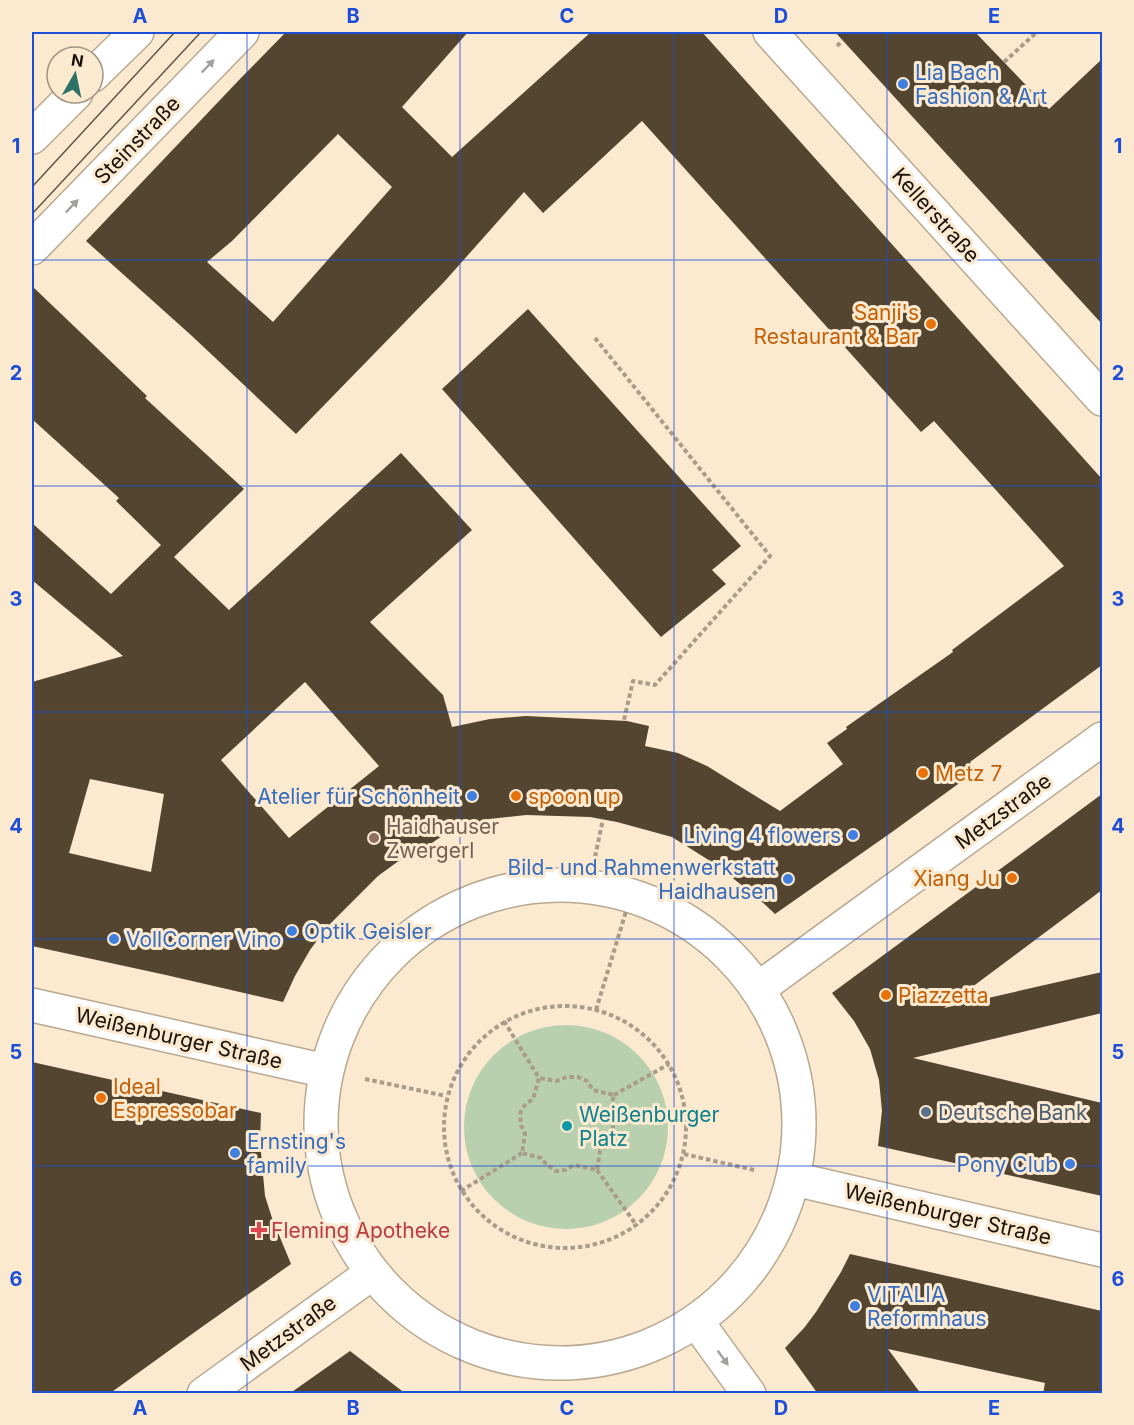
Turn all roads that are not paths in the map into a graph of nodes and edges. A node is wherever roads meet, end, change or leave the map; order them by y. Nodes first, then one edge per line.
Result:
1 (137, 32) edge
2 (242, 32) edge
3 (770, 32) edge
4 (105, 63) edge
5 (64, 105) edge
6 (32, 137) edge
7 (32, 248) edge
8 (1102, 399) edge
9 (1102, 739) edge
10 (759, 989) junction
11 (32, 1005) edge
12 (326, 1071) junction
13 (794, 1179) junction
14 (1102, 1250) edge
15 (372, 1274) junction
16 (697, 1322) junction
17 (204, 1394) edge
18 (749, 1394) edge

1 - 4 street
7 -> 2 street, Steinstraße
3 - 8 street, Kellerstraße
5 - 6 street
9 - 10 street, Metzstraße
10 - 12 street
10 - 13 street
11 - 12 street, Weißenburger Straße
12 - 15 street
13 - 14 street, Weißenburger Straße
13 - 16 street
15 - 16 street
15 - 17 street, Metzstraße
16 -> 18 street

